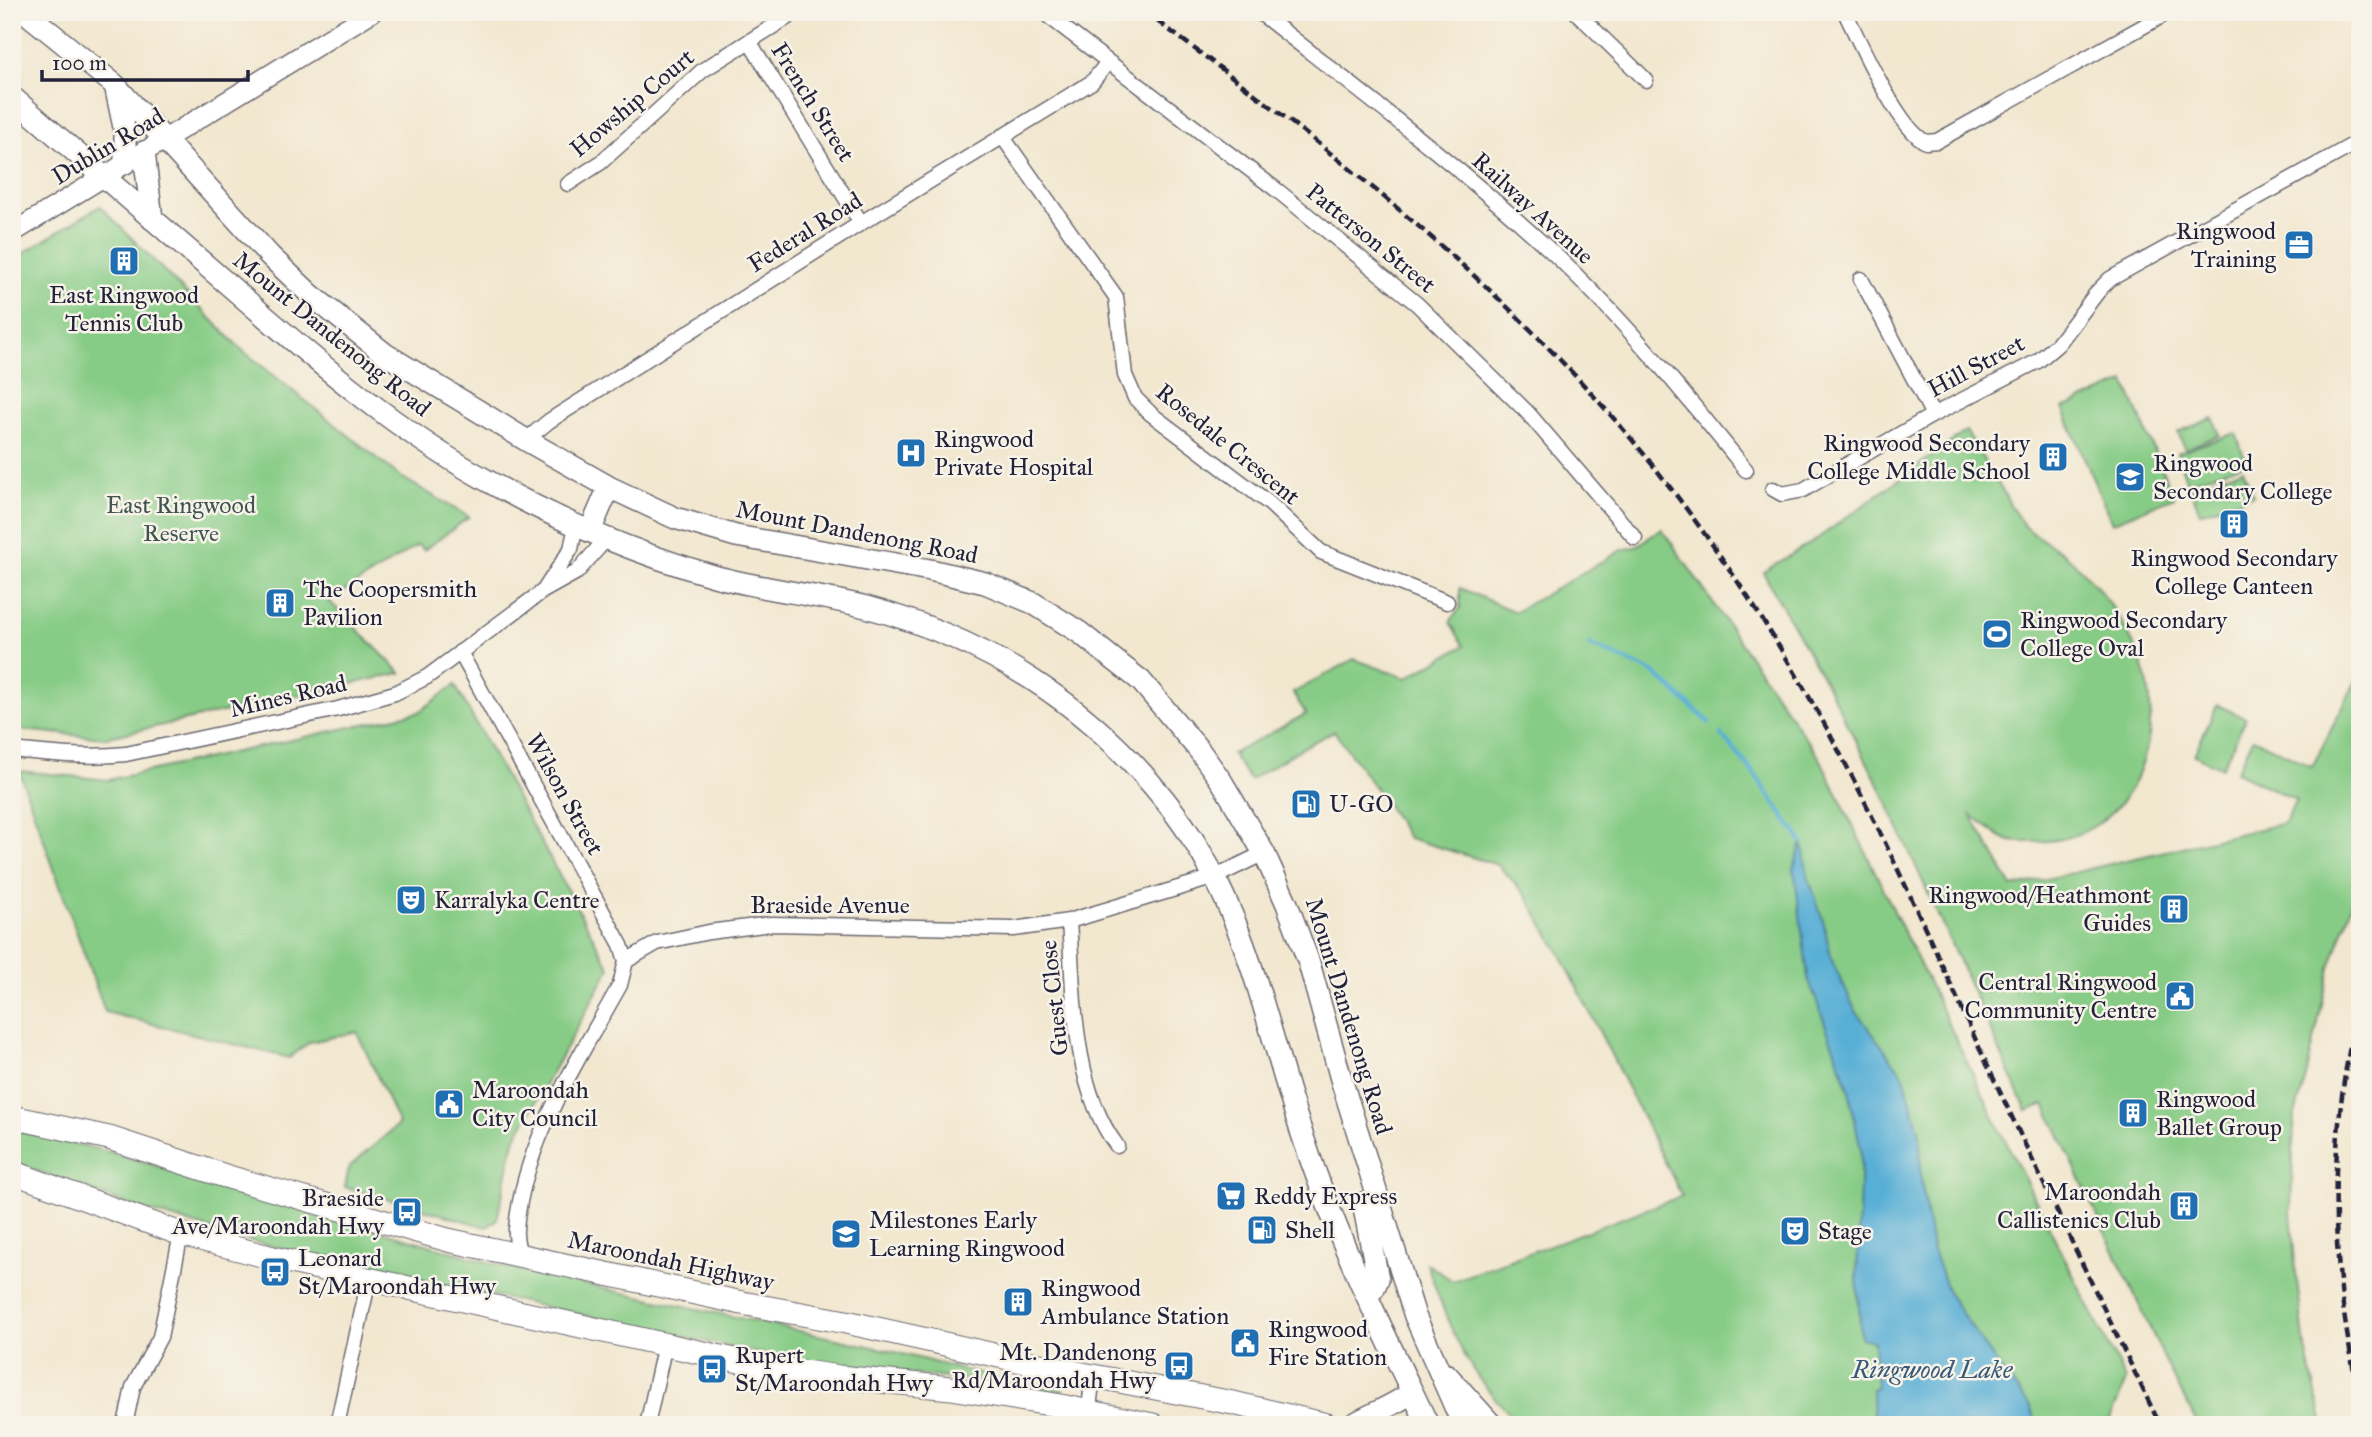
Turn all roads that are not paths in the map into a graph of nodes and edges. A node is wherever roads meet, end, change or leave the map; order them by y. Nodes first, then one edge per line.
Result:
1 (25, 12) edge
2 (372, 12) edge
3 (796, 12) edge
4 (1043, 12) edge
5 (1259, 12) edge
6 (1576, 12) edge
7 (1845, 12) edge
8 (2169, 12) edge
9 (749, 41) junction
10 (1108, 62) junction
11 (1646, 80) dead end
12 (115, 85) junction
13 (12, 97) edge
14 (1002, 136) junction
15 (166, 138) junction
16 (2360, 141) edge
17 (134, 158) junction
18 (103, 177) junction
19 (568, 184) dead end
20 (152, 219) junction
21 (861, 223) junction
22 (12, 233) edge
23 (1861, 279) dead end
24 (1933, 415) junction
25 (526, 440) junction
26 (1746, 470) dead end
27 (609, 488) junction
28 (1773, 489) dead end
29 (591, 532) junction
30 (1635, 538) dead end
31 (543, 590) junction
32 (1447, 601) dead end
33 (460, 652) junction
34 (12, 750) edge
35 (1264, 853) junction
36 (1215, 877) junction
37 (1069, 922) junction
38 (626, 961) junction
39 (12, 1118) edge
40 (1117, 1146) dead end
41 (12, 1172) edge
42 (1374, 1184) junction
43 (1325, 1197) junction
44 (1363, 1203) junction
45 (181, 1234) junction
46 (520, 1255) junction
47 (369, 1279) junction
48 (1367, 1296) junction
49 (665, 1344) junction
50 (1433, 1360) junction
51 (1093, 1375) junction
52 (1412, 1391) junction
53 (1088, 1418) edge
54 (125, 1425) edge
55 (337, 1425) edge
56 (647, 1425) edge
57 (1153, 1425) edge
58 (1327, 1425) edge
59 (1352, 1425) edge
60 (1427, 1425) edge
61 (1463, 1425) edge
62 (1492, 1425) edge

1 - 12 main road, Mount Dandenong Road
2 - 15 main road, Dublin Road
3 - 9 street, Howship Court
4 - 10 street, Patterson Street
5 - 26 street, Railway Avenue
6 - 11 street
7 - 8 street
9 - 19 street, Howship Court
9 - 21 street, French Street
10 - 14 street, Federal Road
10 - 30 street, Patterson Street
12 - 15 main road, Mount Dandenong Road
12 - 17 main road
13 - 18 main road, Mount Dandenong Road
14 - 21 street, Federal Road
14 - 32 street, Rosedale Crescent
15 - 17 main road, Dublin Road
15 - 25 main road, Mount Dandenong Road
16 - 24 street, Hill Street
17 - 18 main road, Dublin Road
17 - 20 main road
18 - 20 main road, Mount Dandenong Road
18 - 22 main road, Dublin Road
20 - 29 main road, Mount Dandenong Road
21 - 25 street, Federal Road
23 - 24 street
24 - 28 street, Hill Street
25 - 27 main road, Mount Dandenong Road
27 - 29 main road
27 - 35 main road, Mount Dandenong Road
29 - 31 street, Mines Road
29 - 31 street, Mines Road
29 - 36 main road, Mount Dandenong Road
31 - 33 street, Mines Road
33 - 34 street, Mines Road
33 - 38 street, Wilson Street
35 - 36 street, Braeside Avenue
35 - 42 main road, Mount Dandenong Road
36 - 37 street, Braeside Avenue
36 - 43 main road, Mount Dandenong Road
37 - 38 street, Braeside Avenue
37 - 40 street, Guest Close
38 - 46 street
39 - 46 highway, Maroondah Highway
41 - 45 highway
42 - 44 main road
42 - 50 main road, Mount Dandenong Road
43 - 44 main road
43 - 48 main road, Mount Dandenong Road
44 - 48 main road
45 - 47 highway
45 - 54 street
46 - 51 highway, Maroondah Highway
47 - 49 highway
47 - 55 street
48 - 52 main road, Mount Dandenong Road
49 - 53 highway
49 - 56 street
50 - 61 main road, Mount Dandenong Road
50 - 62 main road
51 - 53 street
51 - 58 highway, Maroondah Highway
52 - 59 main road
52 - 60 main road, Mount Dandenong Road
53 - 57 highway

